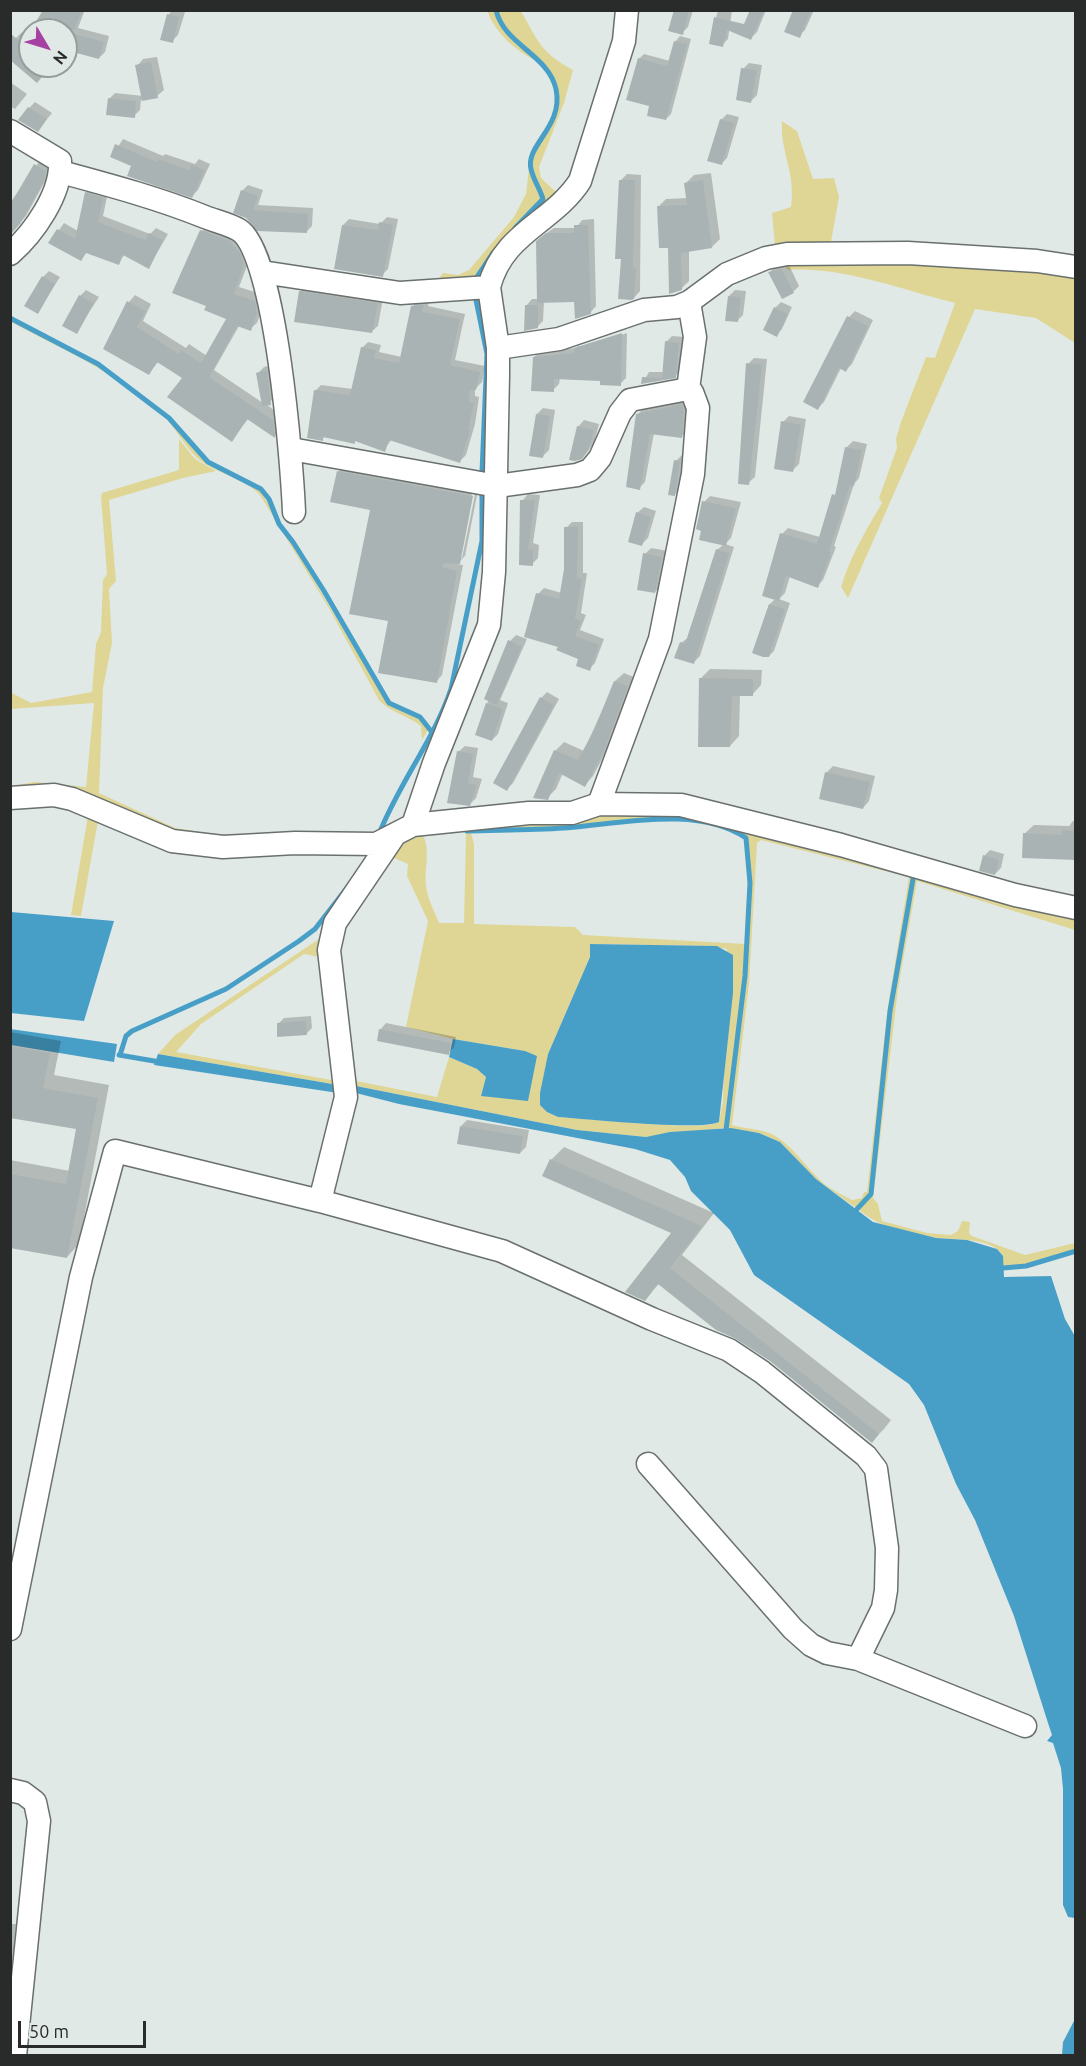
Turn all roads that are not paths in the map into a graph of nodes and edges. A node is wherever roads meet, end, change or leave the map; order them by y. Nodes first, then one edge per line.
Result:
1 (627, 10) edge
2 (10, 131) edge
3 (61, 172) junction
4 (10, 254) edge
5 (1076, 267) edge
6 (262, 272) junction
7 (489, 287) junction
8 (689, 303) junction
9 (498, 348) junction
10 (688, 389) junction
11 (291, 449) junction
12 (497, 486) junction
13 (294, 513) dead end
14 (10, 798) edge
15 (599, 804) junction
16 (404, 830) junction
17 (1076, 908) edge
18 (320, 1201) junction
19 (648, 1464) dead end
20 (10, 1629) edge
21 (858, 1659) junction
22 (1025, 1726) dead end
23 (10, 1790) edge
24 (15, 2055) edge

1 - 7 street
2 - 3 street
3 - 4 street
3 - 6 street
5 - 8 street
6 - 7 street
6 - 11 street
7 - 9 street
8 - 9 street
8 - 10 street
9 - 12 street
10 - 12 street
10 - 15 street
11 - 12 street
11 - 13 street
12 - 16 street
14 - 16 street
15 - 16 street
15 - 17 street
16 - 18 street
18 - 20 street
18 - 21 street
19 - 21 street
21 - 22 street
23 - 24 street

